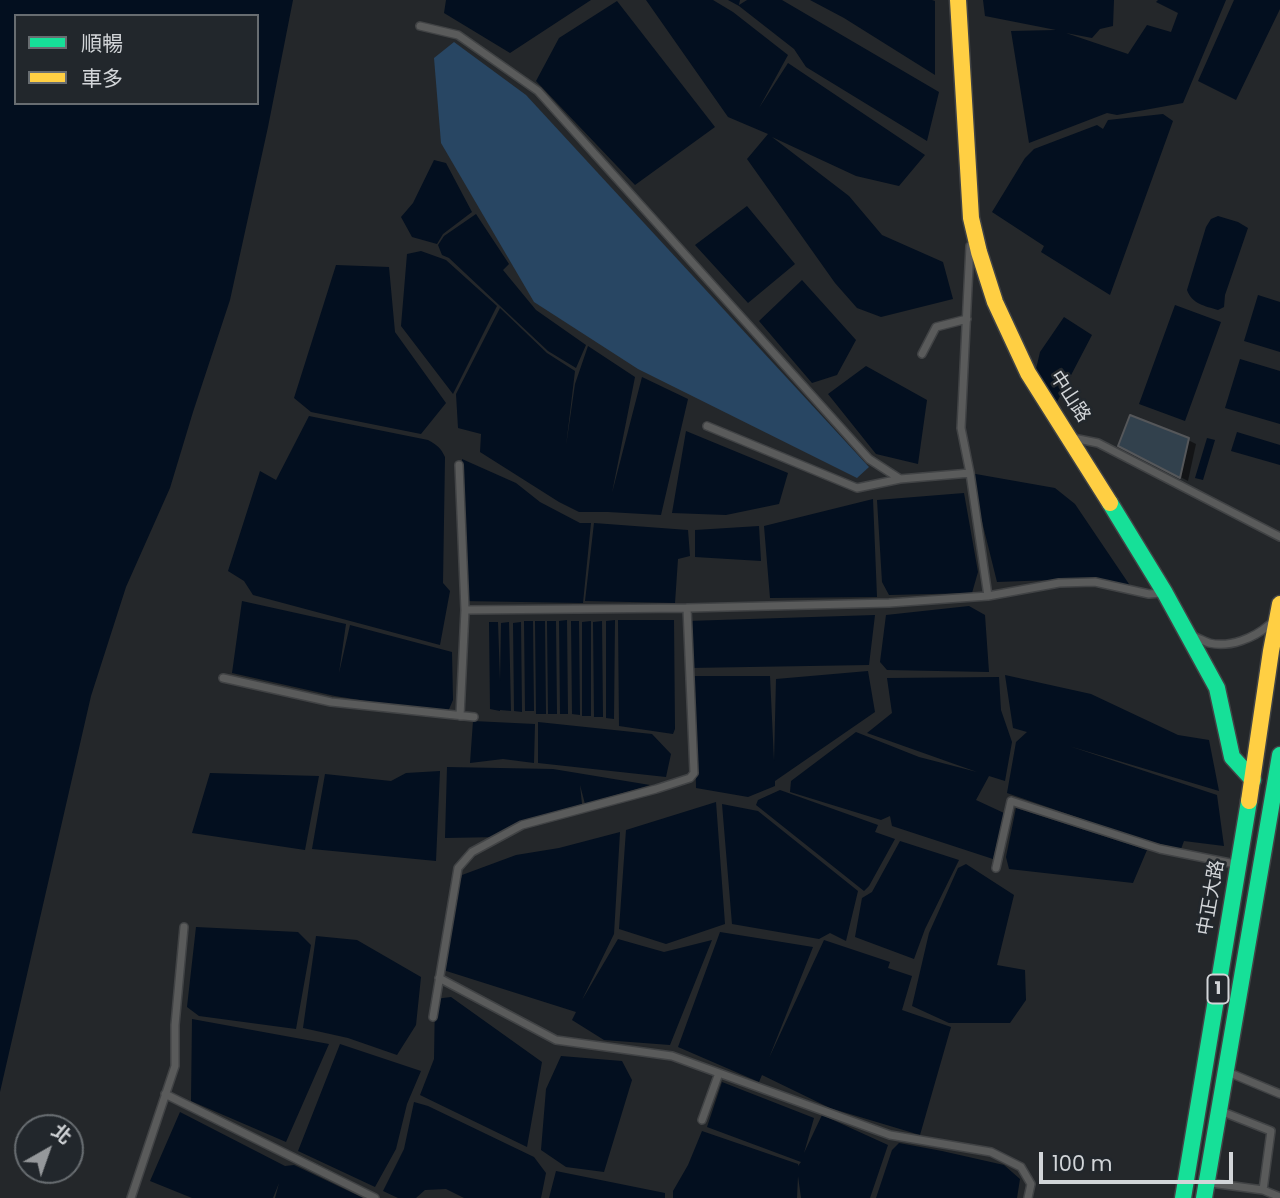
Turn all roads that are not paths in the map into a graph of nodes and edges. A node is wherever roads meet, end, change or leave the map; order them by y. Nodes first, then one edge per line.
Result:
1 (958, 0) edge
2 (420, 26) dead end
3 (971, 218) junction
4 (967, 319) junction
5 (922, 354) dead end
6 (707, 426) dead end
7 (1069, 437) junction
8 (459, 465) dead end
9 (970, 473) junction
10 (900, 479) junction
11 (1280, 537) edge
12 (1165, 593) junction
13 (988, 596) junction
14 (687, 608) junction
15 (1279, 608) edge
16 (465, 610) junction
17 (1187, 633) junction
18 (223, 677) dead end
19 (460, 716) junction
20 (474, 717) dead end
21 (1280, 755) edge
22 (1253, 780) junction
23 (1239, 865) junction
24 (996, 868) dead end
25 (184, 927) dead end
26 (439, 978) junction
27 (433, 1017) dead end
28 (1226, 1071) junction
29 (719, 1073) junction
30 (165, 1094) junction
31 (1280, 1094) edge
32 (1220, 1111) junction
33 (702, 1120) dead end
34 (1192, 1140) junction
35 (1214, 1144) junction
36 (1206, 1190) edge
37 (1263, 1190) junction
38 (1280, 1197) edge
39 (131, 1198) edge
40 (375, 1198) edge
41 (1028, 1198) edge
42 (1183, 1198) edge

1 - 3 main road, 中山路
2 - 10 lane
3 - 4 lane
3 - 7 main road, 中山路
4 - 5 lane
4 - 9 lane
6 - 10 lane
7 - 11 lane
7 - 12 main road, 中山路
8 - 16 lane
9 - 10 lane
9 - 13 lane
12 - 13 lane
12 - 17 main road, 中山路
13 - 14 lane
14 - 16 lane
14 - 26 lane
15 - 17 lane
15 - 22 main road, 中正大路 / 1
16 - 19 lane
17 - 22 main road, 中山路
18 - 19 lane
19 - 20 lane
21 - 28 main road, 1
22 - 23 main road, 中正大路 / 1
23 - 24 lane
23 - 34 main road, 中正大路 / 1
25 - 30 lane
26 - 27 lane
26 - 29 lane
28 - 31 lane
28 - 32 main road, 1
29 - 33 lane
29 - 41 lane
30 - 39 lane
30 - 40 lane
32 - 35 main road, 1
32 - 37 lane
34 - 35 main road
34 - 42 main road, 中正大路 / 1
35 - 36 main road, 1
36 - 37 lane
37 - 38 lane

